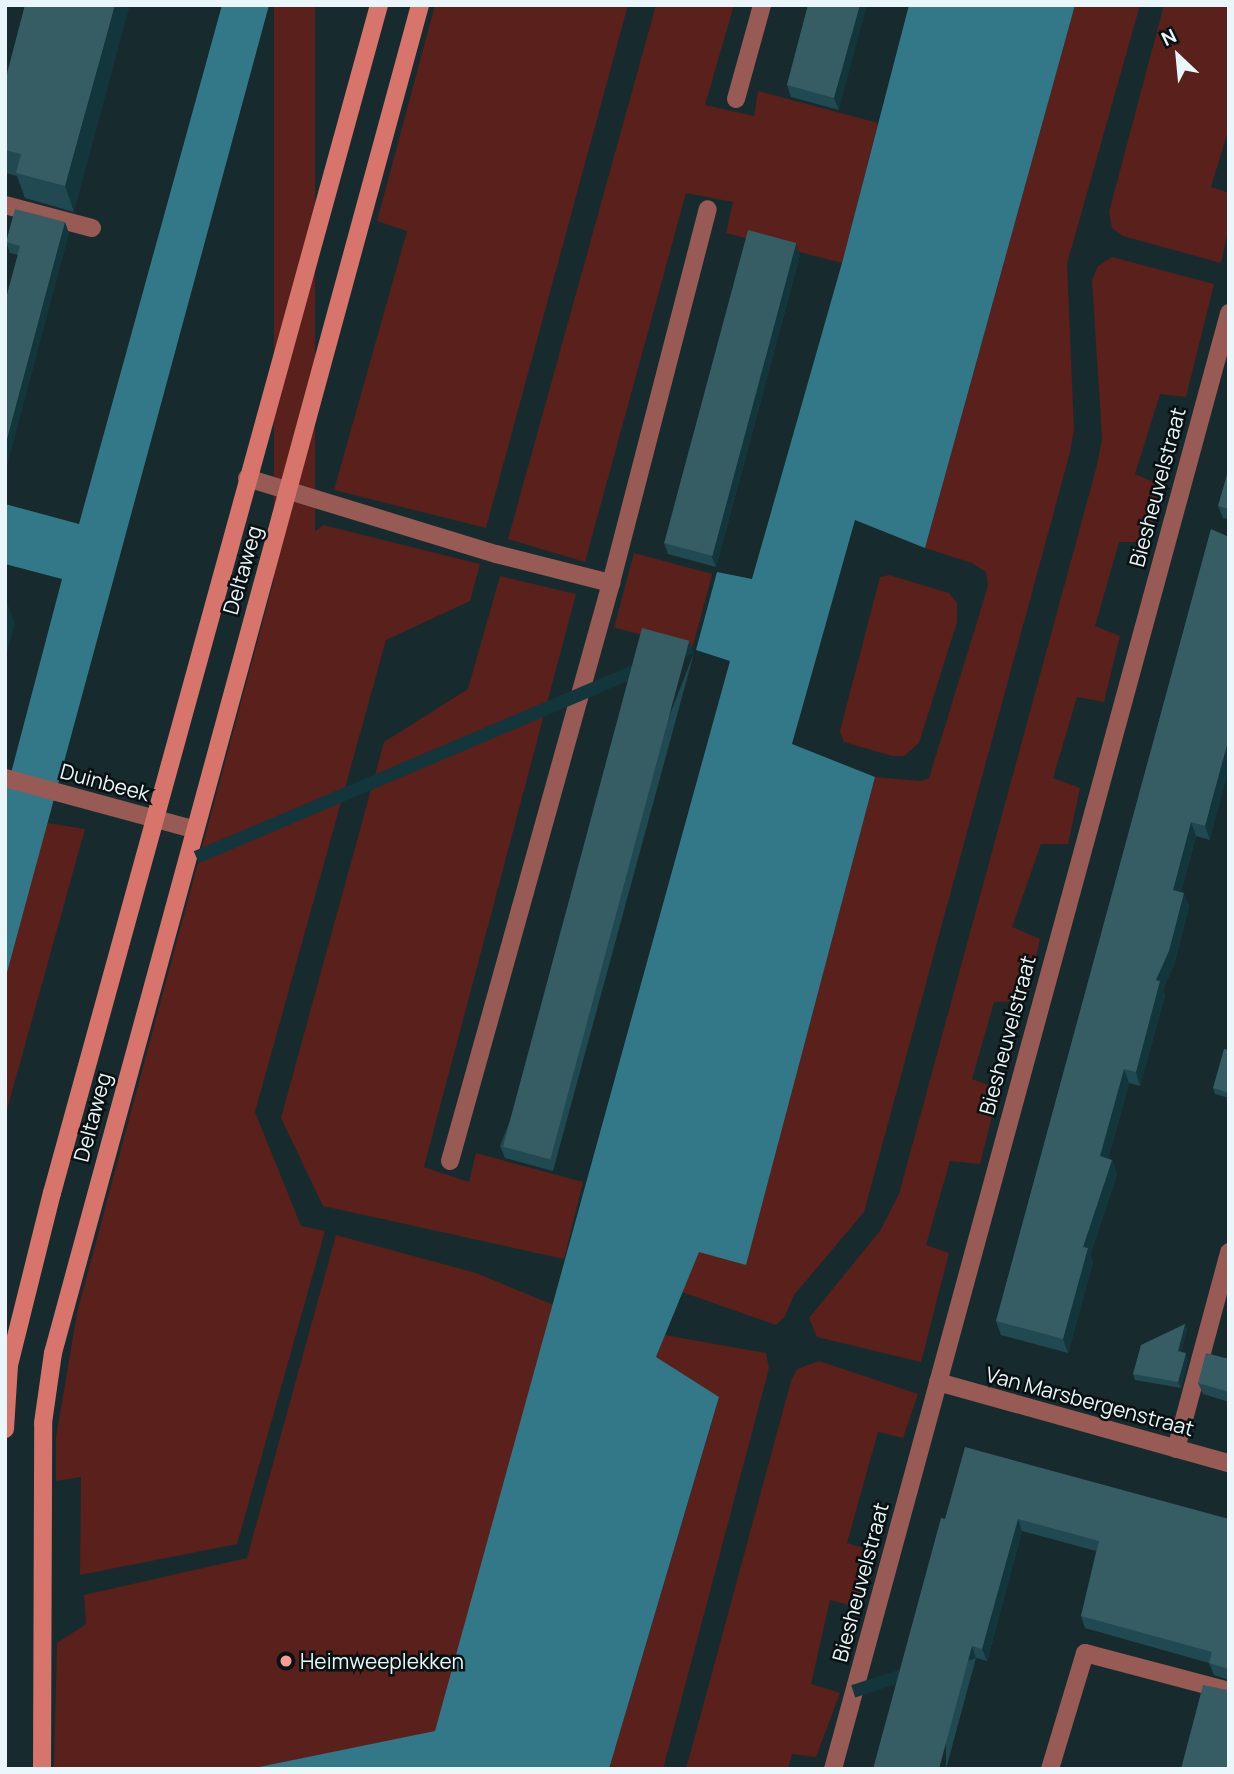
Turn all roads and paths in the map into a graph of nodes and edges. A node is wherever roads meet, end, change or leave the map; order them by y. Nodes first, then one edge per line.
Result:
1 (379, 5) edge
2 (419, 5) edge
3 (762, 5) edge
4 (736, 99) dead end
5 (5, 205) edge
6 (708, 209) dead end
7 (92, 228) dead end
8 (1229, 313) edge
9 (247, 478) junction
10 (288, 491) junction
11 (611, 583) junction
12 (5, 778) edge
13 (154, 819) junction
14 (193, 829) junction
15 (450, 1161) dead end
16 (1229, 1252) edge
17 (938, 1382) junction
18 (5, 1429) edge
19 (1176, 1448) junction
20 (1229, 1463) edge
21 (1229, 1691) edge
22 (42, 1769) edge
23 (833, 1769) edge
24 (1050, 1769) edge

1 - 9 street, Deltaweg
2 - 10 street, Deltaweg
3 - 4 street
5 - 7 street
6 - 11 street
8 - 17 street, Biesheuvelstraat
9 - 10 street
9 - 13 street, Deltaweg
10 - 11 street
10 - 14 street, Deltaweg
11 - 15 street
12 - 13 street, Duinbeek
13 - 14 street, Duinbeek
13 - 18 street, Deltaweg
14 - 22 street, Deltaweg
16 - 19 street
17 - 19 street, Van Marsbergenstraat
17 - 23 street, Biesheuvelstraat
19 - 20 street, Van Marsbergenstraat
21 - 24 street

